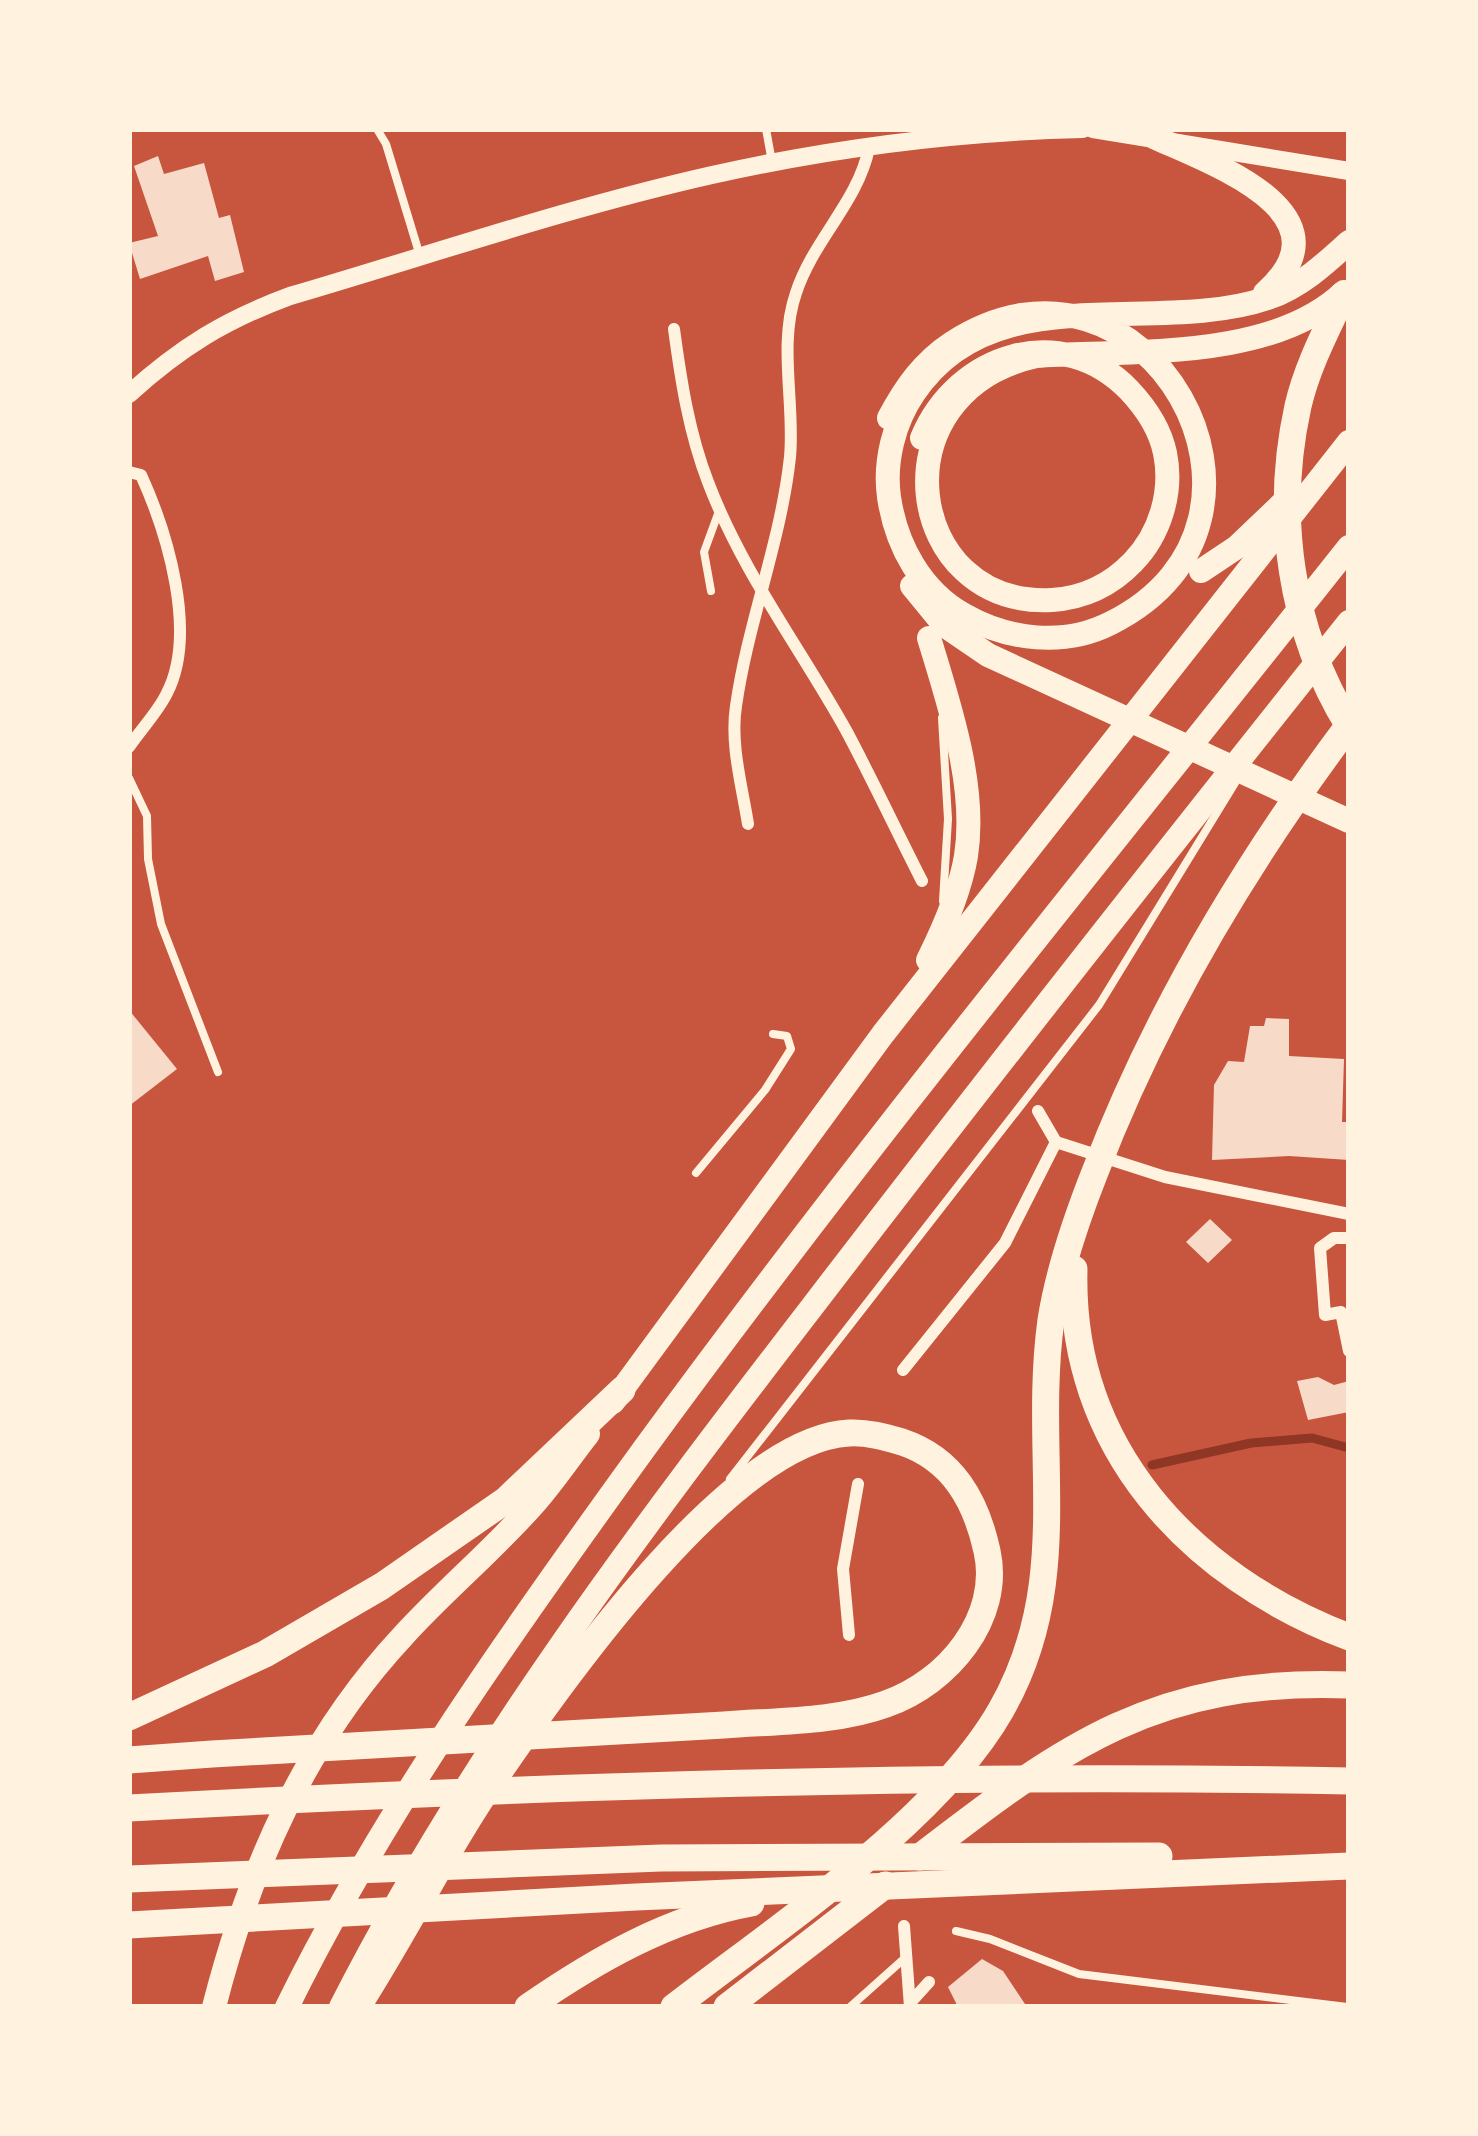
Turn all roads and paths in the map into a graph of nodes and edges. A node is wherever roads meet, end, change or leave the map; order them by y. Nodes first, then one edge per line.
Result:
1 (377, 129) edge
2 (766, 129) edge
3 (1083, 129) edge
4 (1094, 129) edge
5 (1004, 130) edge
6 (1154, 137) junction
7 (869, 148) junction
8 (772, 162) junction
9 (1349, 171) edge
10 (1349, 242) edge
11 (420, 257) junction
12 (1346, 290) edge
13 (1241, 305) junction
14 (674, 329) dead end
15 (129, 394) edge
16 (893, 422) junction
17 (1349, 430) edge
18 (926, 441) junction
19 (1349, 442) edge
20 (129, 472) edge
21 (888, 486) junction
22 (720, 509) junction
23 (1349, 548) edge
24 (1201, 571) dead end
25 (710, 591) dead end
26 (1349, 622) edge
27 (929, 638) dead end
28 (1283, 705) junction
29 (1349, 725) edge
30 (1349, 744) edge
31 (129, 747) edge
32 (129, 778) edge
33 (1290, 809) junction
34 (1349, 820) edge
35 (748, 824) dead end
36 (922, 881) dead end
37 (773, 1034) dead end
38 (883, 1034) junction
39 (218, 1072) dead end
40 (1038, 1111) dead end
41 (1055, 1142) junction
42 (696, 1173) dead end
43 (1349, 1214) edge
44 (1076, 1222) junction
45 (1349, 1238) edge
46 (1349, 1352) edge
47 (904, 1370) dead end
48 (622, 1390) junction
49 (859, 1484) dead end
50 (690, 1530) junction
51 (849, 1634) dead end
52 (1349, 1637) edge
53 (1349, 1684) edge
54 (129, 1717) edge
55 (129, 1760) edge
56 (1349, 1781) edge
57 (129, 1808) edge
58 (1349, 1864) edge
59 (142, 1878) edge
60 (850, 1886) junction
61 (130, 1925) edge
62 (904, 1926) dead end
63 (956, 1931) dead end
64 (907, 1956) junction
65 (928, 1982) dead end
66 (909, 2005) edge
67 (214, 2007) edge
68 (287, 2007) edge
69 (341, 2007) edge
70 (357, 2007) edge
71 (528, 2007) edge
72 (674, 2007) edge
73 (727, 2007) edge
74 (850, 2007) edge
75 (1347, 2007) edge

1 - 11 lane
2 - 8 lane
3 - 5 street
4 - 6 street
5 - 7 street
6 - 9 street
6 - 13 highway
7 - 8 street
7 - 35 street
8 - 11 street
10 - 13 highway
11 - 15 street
12 - 18 highway
12 - 29 highway
13 - 16 highway
14 - 22 street
16 - 21 highway
16 - 21 highway
17 - 24 highway
18 - 18 highway
19 - 38 highway
20 - 31 street
21 - 34 highway
22 - 25 lane
22 - 36 street
23 - 68 highway
26 - 28 highway
27 - 38 highway
28 - 50 lane
28 - 69 highway
29 - 33 highway
30 - 33 highway
32 - 39 lane
33 - 44 highway
37 - 42 lane
38 - 48 highway
40 - 41 street
41 - 43 street
41 - 47 street
44 - 52 highway
44 - 72 highway
45 - 46 street
48 - 54 highway
48 - 67 highway
49 - 51 street
50 - 55 highway
50 - 70 highway
53 - 73 highway
56 - 57 highway
58 - 59 highway
58 - 60 highway
60 - 61 highway
60 - 71 highway
62 - 64 street
63 - 75 lane
64 - 66 street
64 - 74 lane
65 - 66 street

